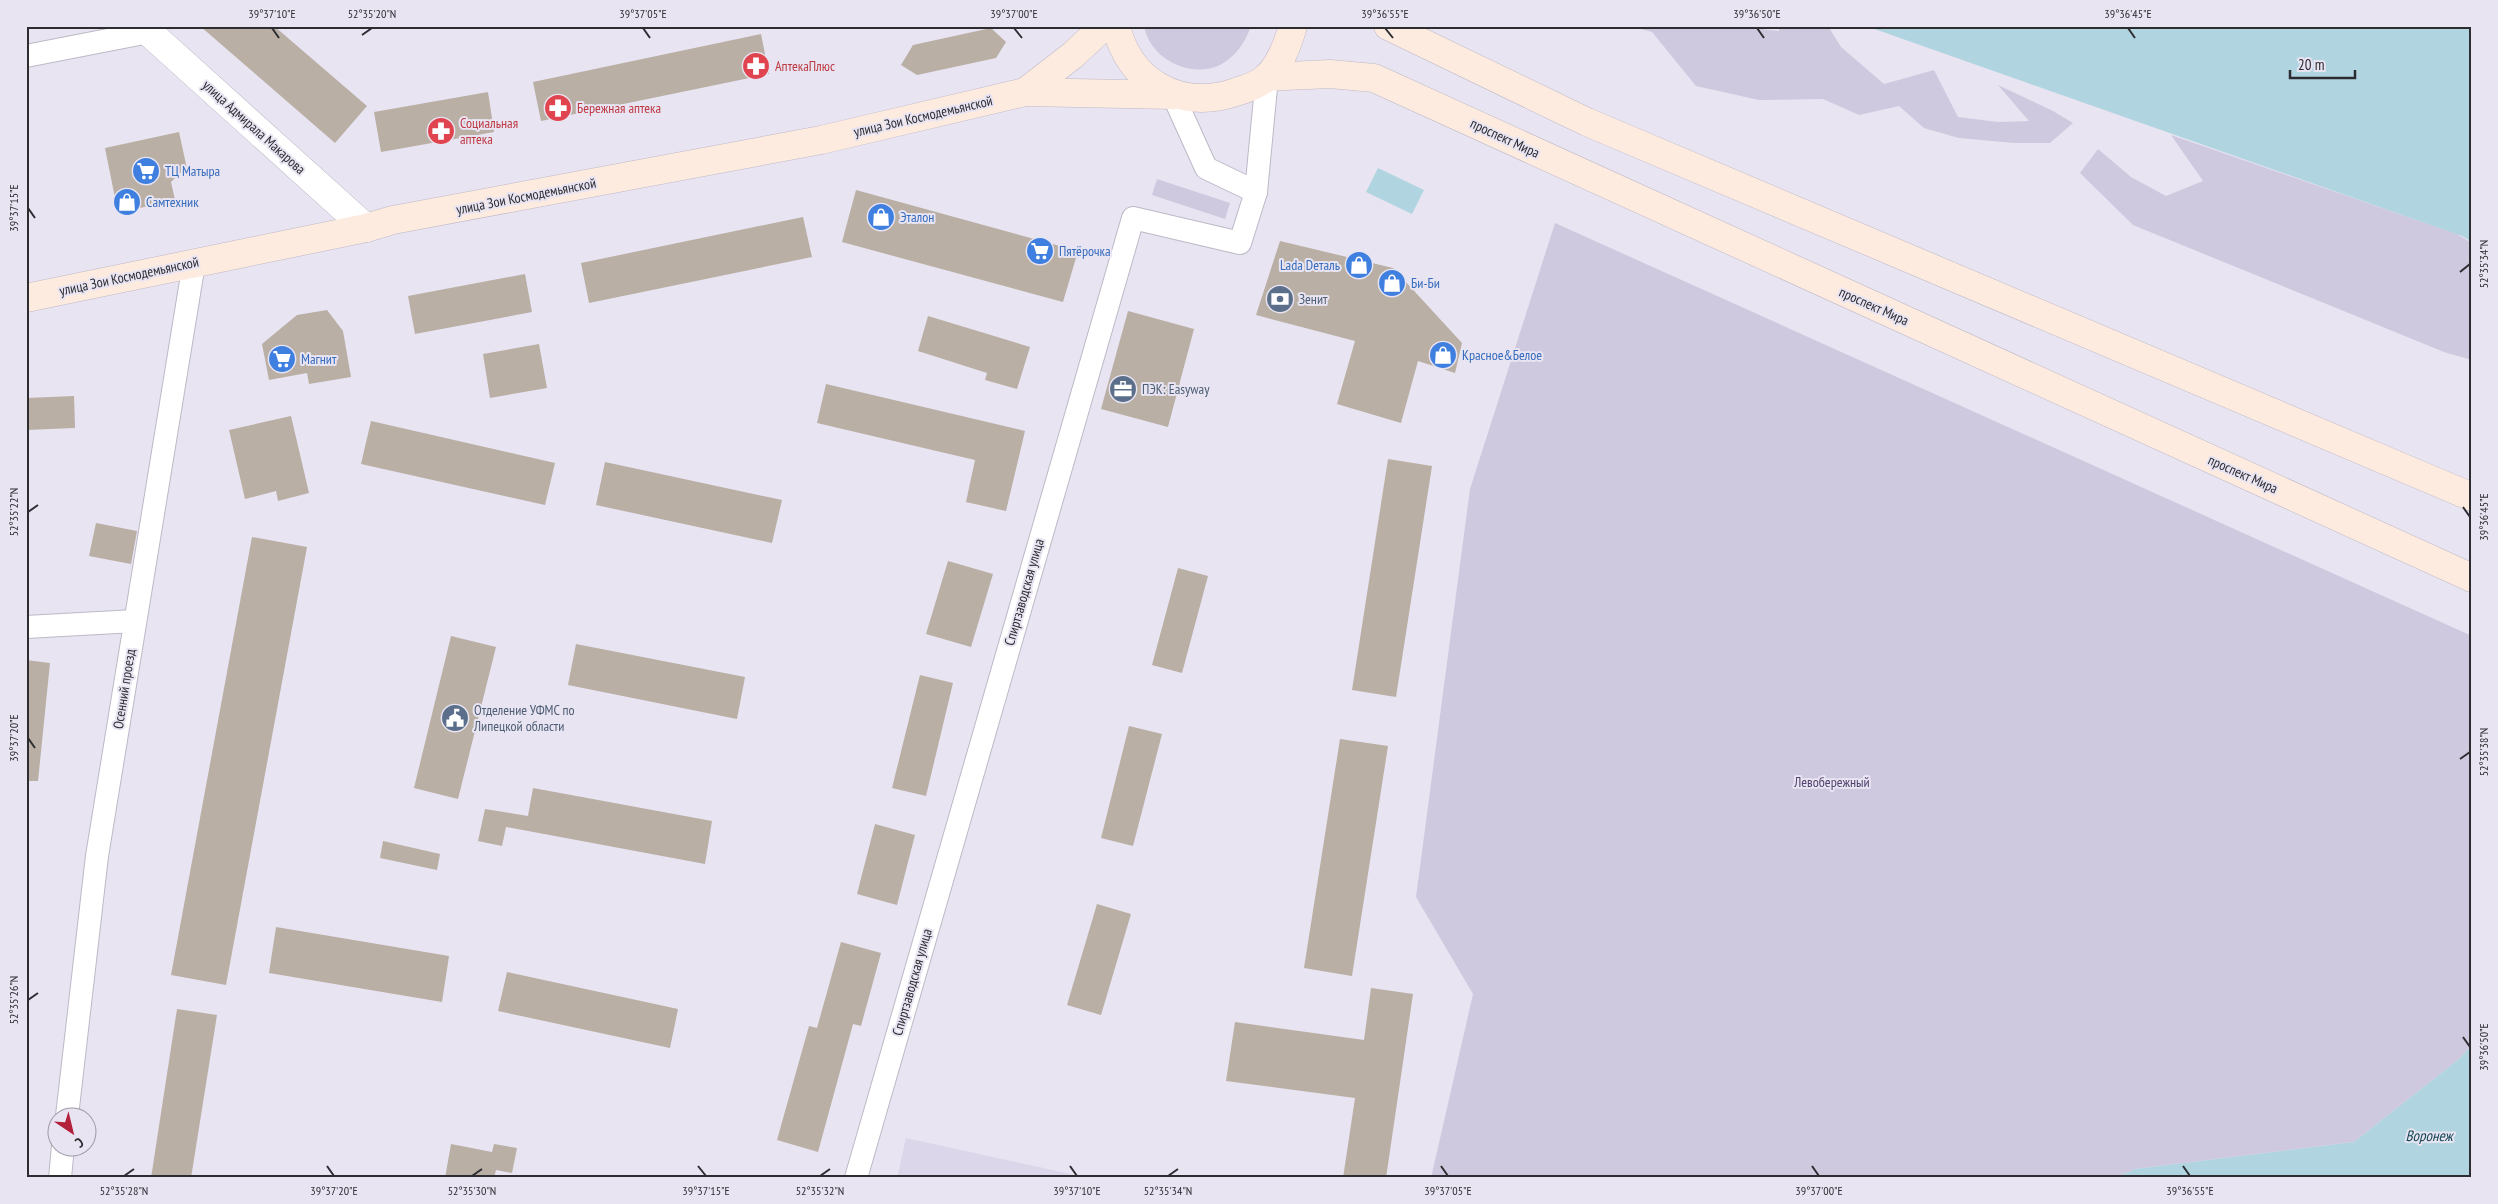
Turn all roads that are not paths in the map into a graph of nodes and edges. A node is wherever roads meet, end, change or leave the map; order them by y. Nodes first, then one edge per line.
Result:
1 (1104, 26) edge
2 (1116, 26) edge
3 (1293, 26) edge
4 (1388, 26) edge
5 (145, 29) edge
6 (26, 56) edge
7 (1267, 77) junction
8 (1025, 92) junction
9 (1173, 95) junction
10 (1256, 192) junction
11 (366, 228) junction
12 (194, 263) junction
13 (26, 298) edge
14 (2472, 497) edge
15 (2472, 578) edge
16 (135, 621) junction
17 (26, 627) edge
18 (67, 1106) edge
19 (62, 1156) edge
20 (60, 1178) edge
21 (856, 1178) edge

1 - 8 main road, улица Зои Космодемьянской
2 - 9 main road
3 - 7 main road
4 - 14 main road
5 - 6 street
5 - 11 street, улица Адмирала Макарова
7 - 9 main road, улица Зои Космодемьянской
7 - 10 street
7 - 15 main road, проспект Мира
8 - 9 main road, улица Зои Космодемьянской
8 - 11 main road, улица Зои Космодемьянской
9 - 10 street
10 - 21 street, Спиртзаводская улица
11 - 12 main road, улица Зои Космодемьянской
12 - 13 main road, улица Зои Космодемьянской
12 - 16 street, Осенний проезд
16 - 17 street
16 - 18 street, Осенний проезд
19 - 20 street

